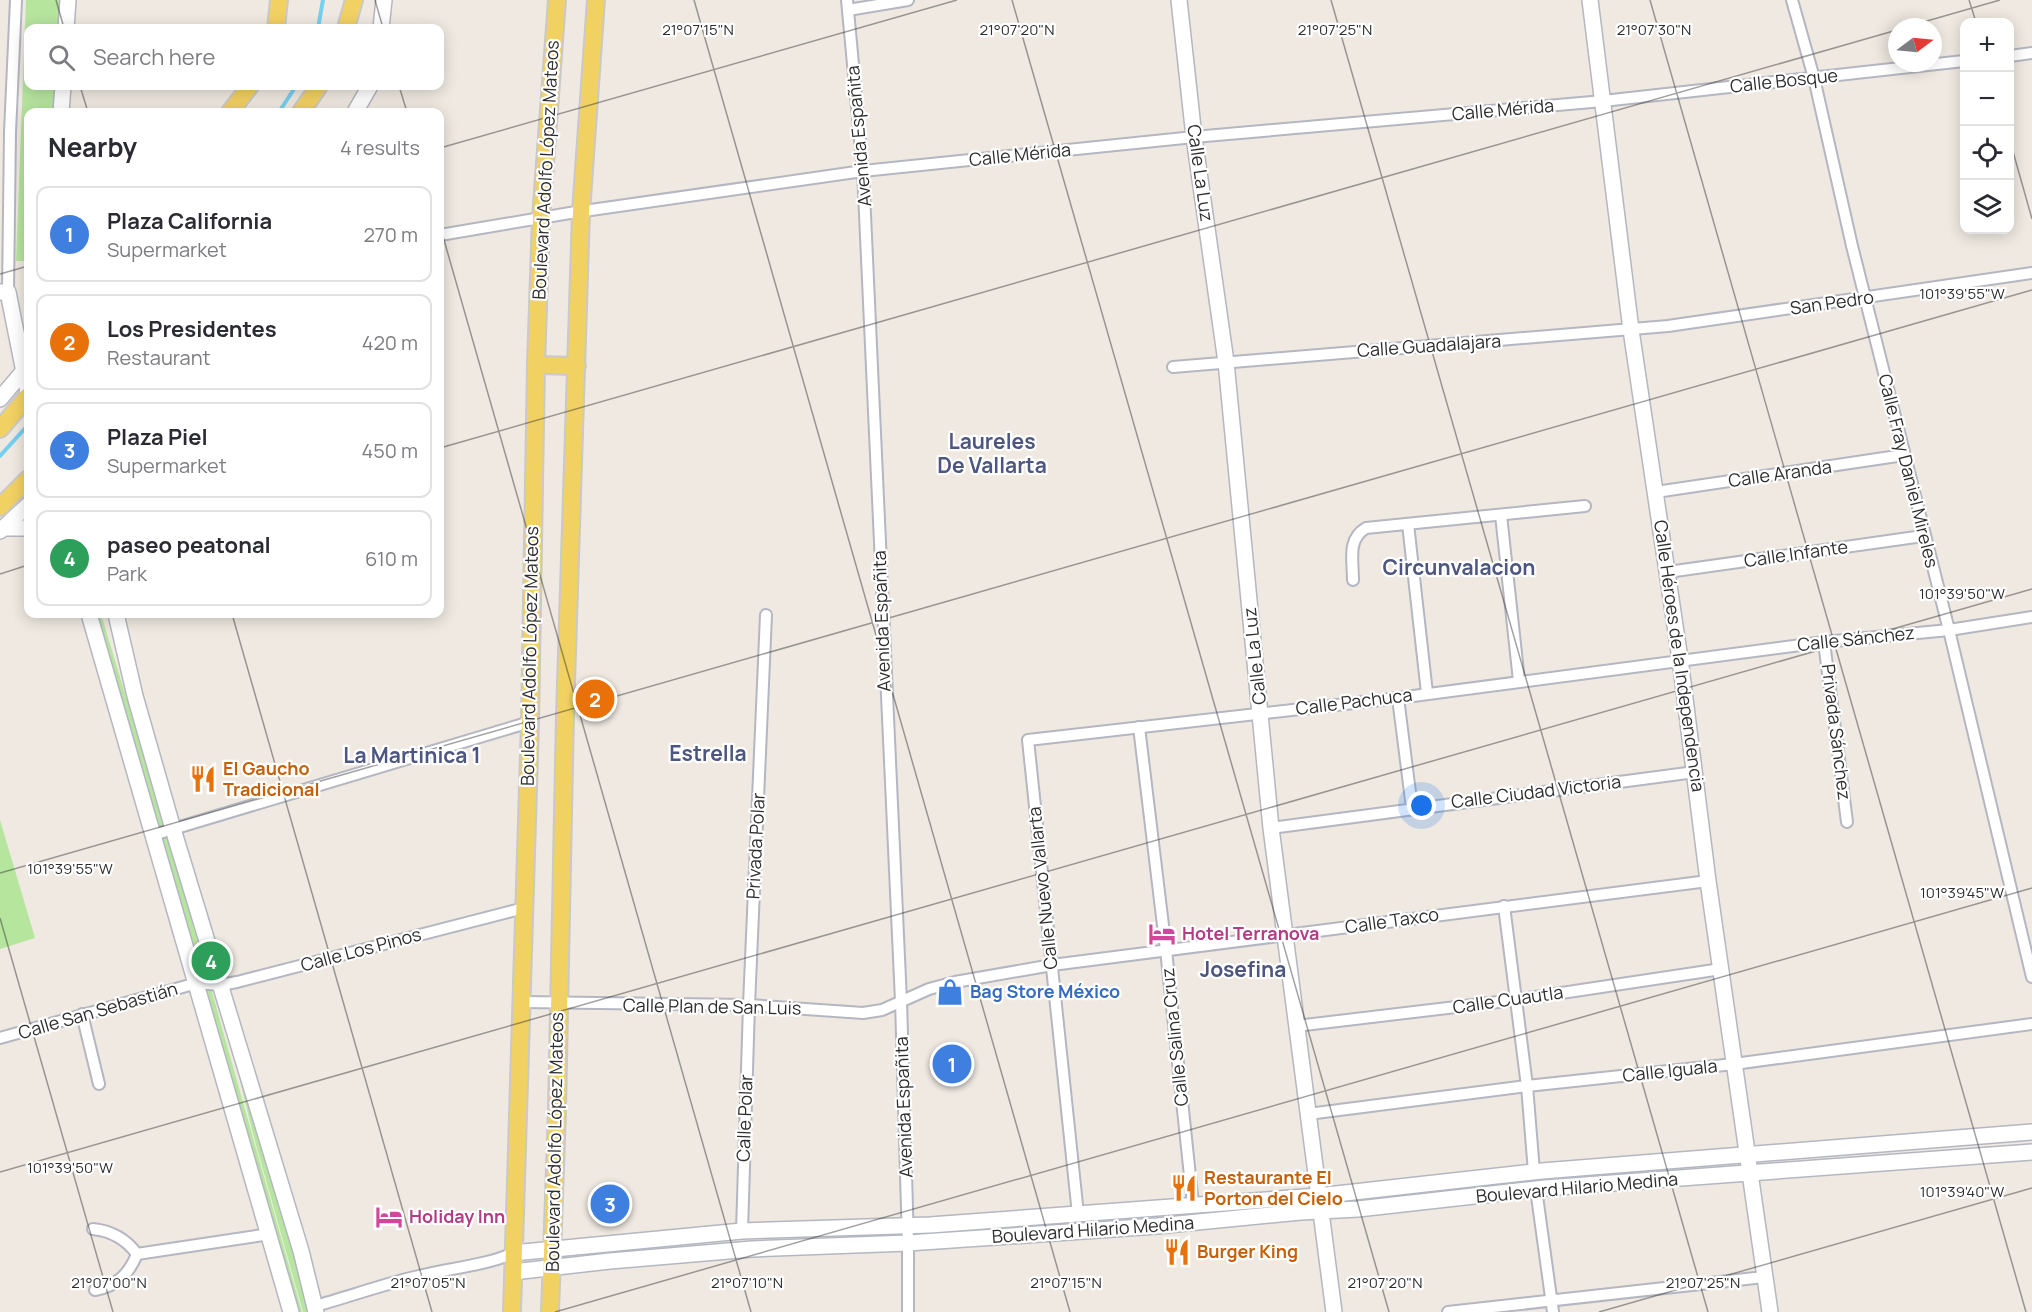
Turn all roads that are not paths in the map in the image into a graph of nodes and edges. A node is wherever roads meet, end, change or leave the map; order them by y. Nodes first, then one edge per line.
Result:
1 (16, 0) edge
2 (68, 0) edge
3 (279, 0) edge
4 (354, 0) edge
5 (384, 0) edge
6 (557, 0) edge
7 (596, 0) edge
8 (908, 0) edge
9 (1179, 0) edge
10 (1590, 0) edge
11 (1792, 0) edge
12 (848, 5) edge
13 (66, 24) edge
14 (276, 24) edge
15 (347, 24) edge
16 (381, 24) edge
17 (2032, 53) edge
18 (2014, 55) edge
19 (1960, 62) edge
20 (1814, 78) junction
21 (63, 90) edge
22 (247, 90) edge
23 (316, 90) edge
24 (368, 90) edge
25 (1603, 101) junction
26 (62, 108) edge
27 (233, 108) edge
28 (304, 108) edge
29 (357, 108) edge
30 (1194, 137) junction
31 (863, 171) junction
32 (581, 212) junction
33 (541, 218) junction
34 (444, 234) edge
35 (2032, 273) edge
36 (4, 292) edge
37 (1865, 298) junction
38 (1631, 330) junction
39 (24, 361) edge
40 (1226, 362) junction
41 (536, 365) junction
42 (576, 366) junction
43 (1173, 367) dead end
44 (24, 370) edge
45 (24, 397) edge
46 (0, 399) edge
47 (0, 429) edge
48 (1904, 455) junction
49 (24, 472) edge
50 (24, 483) edge
51 (1656, 492) junction
52 (0, 495) edge
53 (1585, 506) dead end
54 (0, 507) edge
55 (24, 509) edge
56 (1501, 515) junction
57 (24, 522) edge
58 (1408, 524) junction
59 (24, 528) edge
60 (2, 530) edge
61 (1923, 536) junction
62 (1668, 572) junction
63 (1353, 580) dead end
64 (766, 615) dead end
65 (2032, 617) edge
66 (90, 618) edge
67 (117, 618) edge
68 (1949, 630) junction
69 (1824, 642) junction
70 (1680, 660) junction
71 (1519, 681) junction
72 (1426, 693) junction
73 (1398, 698) junction
74 (1261, 714) junction
75 (530, 722) junction
76 (1139, 727) junction
77 (1028, 740) joint
78 (1695, 772) junction
79 (1412, 808) junction
80 (1847, 822) dead end
81 (1271, 828) junction
82 (173, 829) junction
83 (153, 835) junction
84 (1708, 881) junction
85 (1504, 906) junction
86 (524, 908) junction
87 (1284, 935) junction
88 (1166, 950) junction
89 (1052, 965) junction
90 (1720, 969) junction
91 (2032, 976) edge
92 (197, 983) junction
93 (220, 985) junction
94 (1515, 1000) junction
95 (901, 1001) junction
96 (522, 1002) junction
97 (559, 1004) junction
98 (749, 1005) junction
99 (82, 1014) junction
100 (2032, 1024) edge
101 (1296, 1026) junction
102 (0, 1038) edge
103 (1734, 1064) junction
104 (99, 1084) dead end
105 (1527, 1086) junction
106 (1308, 1114) junction
107 (2032, 1132) edge
108 (2032, 1152) edge
109 (1746, 1154) junction
110 (1534, 1172) junction
111 (1749, 1174) junction
112 (1536, 1189) junction
113 (1193, 1204) junction
114 (1318, 1204) junction
115 (1078, 1215) junction
116 (907, 1226) junction
117 (93, 1229) dead end
118 (742, 1231) junction
119 (270, 1234) junction
120 (908, 1243) junction
121 (552, 1249) junction
122 (137, 1254) junction
123 (506, 1257) junction
124 (552, 1268) junction
125 (513, 1272) junction
126 (1764, 1277) junction
127 (95, 1290) dead end
128 (1552, 1306) edge
129 (316, 1309) edge
130 (291, 1312) edge
131 (512, 1312) edge
132 (550, 1312) edge
133 (908, 1312) edge
134 (1334, 1312) edge
135 (1448, 1312) edge
136 (1770, 1312) edge

1 - 36 street
2 - 13 street
3 - 14 main road
4 - 15 main road
5 - 16 street
6 - 33 main road, Boulevard Adolfo López Mateos
7 - 32 main road, Boulevard Adolfo López Mateos
8 - 12 street
9 - 30 street, Calle La Luz
10 - 25 street, Calle Héroes de la Independencia
11 - 20 street, Calle Fray Daniel Mireles
12 - 31 street, Avenida Españita
17 - 18 street
19 - 20 street, Calle Bosque
20 - 25 street, Calle Bosque
20 - 37 street, Calle Fray Daniel Mireles
21 - 26 street
22 - 27 main road
23 - 28 main road
24 - 29 street
25 - 30 street, Calle Mérida
25 - 38 street, Calle Héroes de la Independencia
30 - 31 street, Calle Mérida
30 - 40 street, Calle La Luz
31 - 32 street, Calle Mérida
31 - 95 street, Avenida Españita
32 - 33 street, Calle Mérida
32 - 42 main road, Boulevard Adolfo López Mateos
33 - 34 street, Calle Mérida
33 - 41 main road, Boulevard Adolfo López Mateos
35 - 37 street, San Pedro
36 - 39 street
37 - 38 street, San Pedro
37 - 48 street, Calle Fray Daniel Mireles
38 - 40 street, Calle Guadalajara
38 - 51 street, Calle Héroes de la Independencia
40 - 43 street, Calle Guadalajara
40 - 74 street, Calle La Luz
41 - 42 main road
41 - 75 main road, Boulevard Adolfo López Mateos
42 - 97 main road, Boulevard Adolfo López Mateos
44 - 46 street
45 - 47 main road
48 - 51 street, Calle Aranda
48 - 61 street, Calle Fray Daniel Mireles
49 - 52 main road
50 - 54 main road
51 - 62 street, Calle Héroes de la Independencia
53 - 56 street
55 - 60 street
56 - 58 street
56 - 71 street
57 - 60 street
58 - 63 street
58 - 72 street
59 - 60 street
61 - 62 street, Calle Infante
61 - 68 street, Calle Fray Daniel Mireles
62 - 70 street, Calle Héroes de la Independencia
64 - 98 street, Privada Polar
65 - 68 street, Calle Sánchez
66 - 83 street
67 - 82 street
68 - 69 street, Calle Sánchez
68 - 91 street, Calle Fray Daniel Mireles
69 - 70 street, Calle Sánchez
69 - 80 street, Privada Sánchez
70 - 71 street, Calle Pachuca
70 - 78 street, Calle Héroes de la Independencia
71 - 72 street, Calle Pachuca
72 - 73 street, Calle Pachuca
73 - 74 street, Calle Pachuca
73 - 79 street
74 - 76 street, Calle Pachuca
74 - 81 street, Calle La Luz
75 - 82 street
75 - 86 main road, Boulevard Adolfo López Mateos
76 - 77 street, Calle Pachuca
76 - 88 street, Calle Salina Cruz
77 - 89 street, Calle Nuevo Vallarta
78 - 79 street, Calle Ciudad Victoria
78 - 84 street, Calle Héroes de la Independencia
79 - 81 street, Calle Ciudad Victoria
81 - 87 street, Calle La Luz
82 - 83 street
82 - 93 street
83 - 92 street
84 - 85 street, Calle Taxco
84 - 90 street, Calle Héroes de la Independencia
85 - 87 street, Calle Taxco
85 - 94 street
86 - 93 street, Calle Los Pinos
86 - 96 main road, Boulevard Adolfo López Mateos
87 - 88 street, Calle Taxco
87 - 101 street, Calle La Luz
88 - 89 street, Calle Taxco
88 - 113 street, Calle Salina Cruz
89 - 95 street, Calle Taxco
89 - 115 street, Calle Nuevo Vallarta
90 - 94 street, Calle Cuautla
90 - 103 street, Calle Héroes de la Independencia
92 - 93 street, Calle Los Pinos
92 - 99 street, Calle San Sebastián
92 - 119 street
93 - 129 street
94 - 101 street, Calle Cuautla
94 - 105 street
95 - 98 street, Calle Plan de San Luis
95 - 116 street, Avenida Españita
96 - 97 street, Calle Plan de San Luis
96 - 123 main road, Boulevard Adolfo López Mateos
97 - 98 street, Calle Plan de San Luis
97 - 121 main road, Boulevard Adolfo López Mateos
98 - 118 street, Calle Polar
99 - 102 street, Calle San Sebastián
99 - 104 street
100 - 103 street, Calle Iguala
101 - 106 street, Calle La Luz
103 - 105 street, Calle Iguala
103 - 109 street, Calle Héroes de la Independencia
105 - 106 street, Calle Iguala
105 - 110 street
106 - 114 street, Calle La Luz
107 - 109 street, Boulevard Hilario Medina
108 - 111 street, Boulevard Hilario Medina
109 - 110 street, Boulevard Hilario Medina
109 - 111 street, Calle Héroes de la Independencia
110 - 114 street, Boulevard Hilario Medina
111 - 112 street, Boulevard Hilario Medina
111 - 126 street, Calle Héroes de la Independencia
112 - 114 street, Boulevard Hilario Medina
112 - 128 street
113 - 114 street, Boulevard Hilario Medina
113 - 115 street, Boulevard Hilario Medina
114 - 120 street, Boulevard Hilario Medina
114 - 134 street, Calle La Luz
115 - 116 street, Boulevard Hilario Medina
116 - 118 street, Boulevard Hilario Medina
116 - 120 street, Avenida Españita
117 - 122 street
118 - 121 street, Boulevard Hilario Medina
119 - 122 street
119 - 130 street
120 - 124 street, Boulevard Hilario Medina
120 - 133 street, Avenida Españita
121 - 123 street, Boulevard Hilario Medina
121 - 124 main road, Boulevard Adolfo López Mateos
122 - 127 street
123 - 125 main road, Boulevard Adolfo López Mateos
123 - 129 street
124 - 125 street, Boulevard Hilario Medina
124 - 132 main road, Boulevard Adolfo López Mateos
125 - 131 main road, Boulevard Adolfo López Mateos
126 - 128 street
126 - 136 street, Calle Héroes de la Independencia
128 - 135 street

